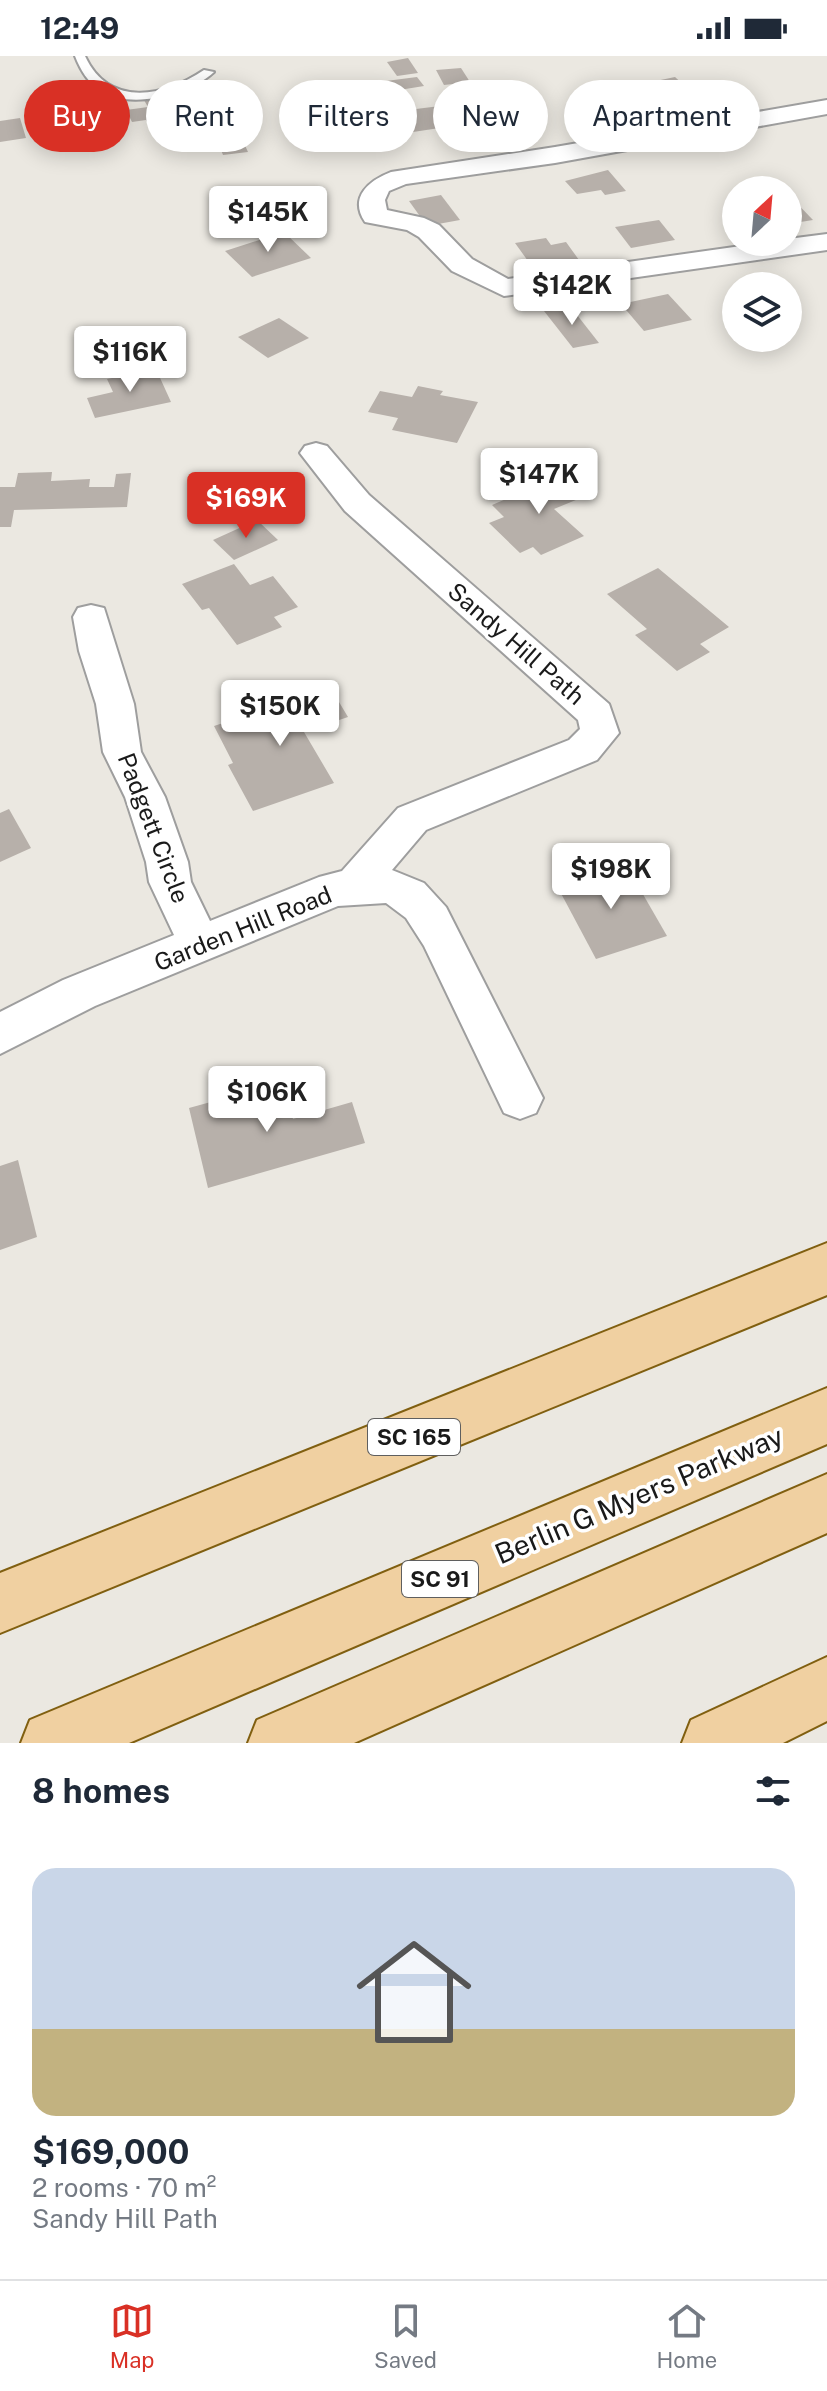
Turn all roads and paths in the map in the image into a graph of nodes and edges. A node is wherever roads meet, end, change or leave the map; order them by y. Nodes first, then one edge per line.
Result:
1 (80, 56) edge
2 (208, 72) dead end
3 (827, 107) edge
4 (827, 242) edge
5 (316, 453) dead end
6 (91, 617) dead end
7 (354, 886) junction
8 (200, 945) junction
9 (0, 1034) edge
10 (520, 1098) dead end
11 (827, 1269) edge
12 (827, 1416) edge
13 (827, 1503) edge
14 (0, 1603) edge
15 (822, 1703) edge
16 (53, 1743) edge
17 (280, 1743) edge
18 (714, 1743) edge

1 - 2 lane
3 - 4 street
5 - 7 street, Sandy Hill Path
6 - 8 street, Padgett Circle
7 - 8 street, Garden Hill Road
7 - 10 street, Garden Hill Road
8 - 9 street, Garden Hill Road
11 - 14 main road, SC 165
12 - 16 main road, Berlin G Myers Parkway / SC 91
13 - 17 main road
15 - 18 main road

